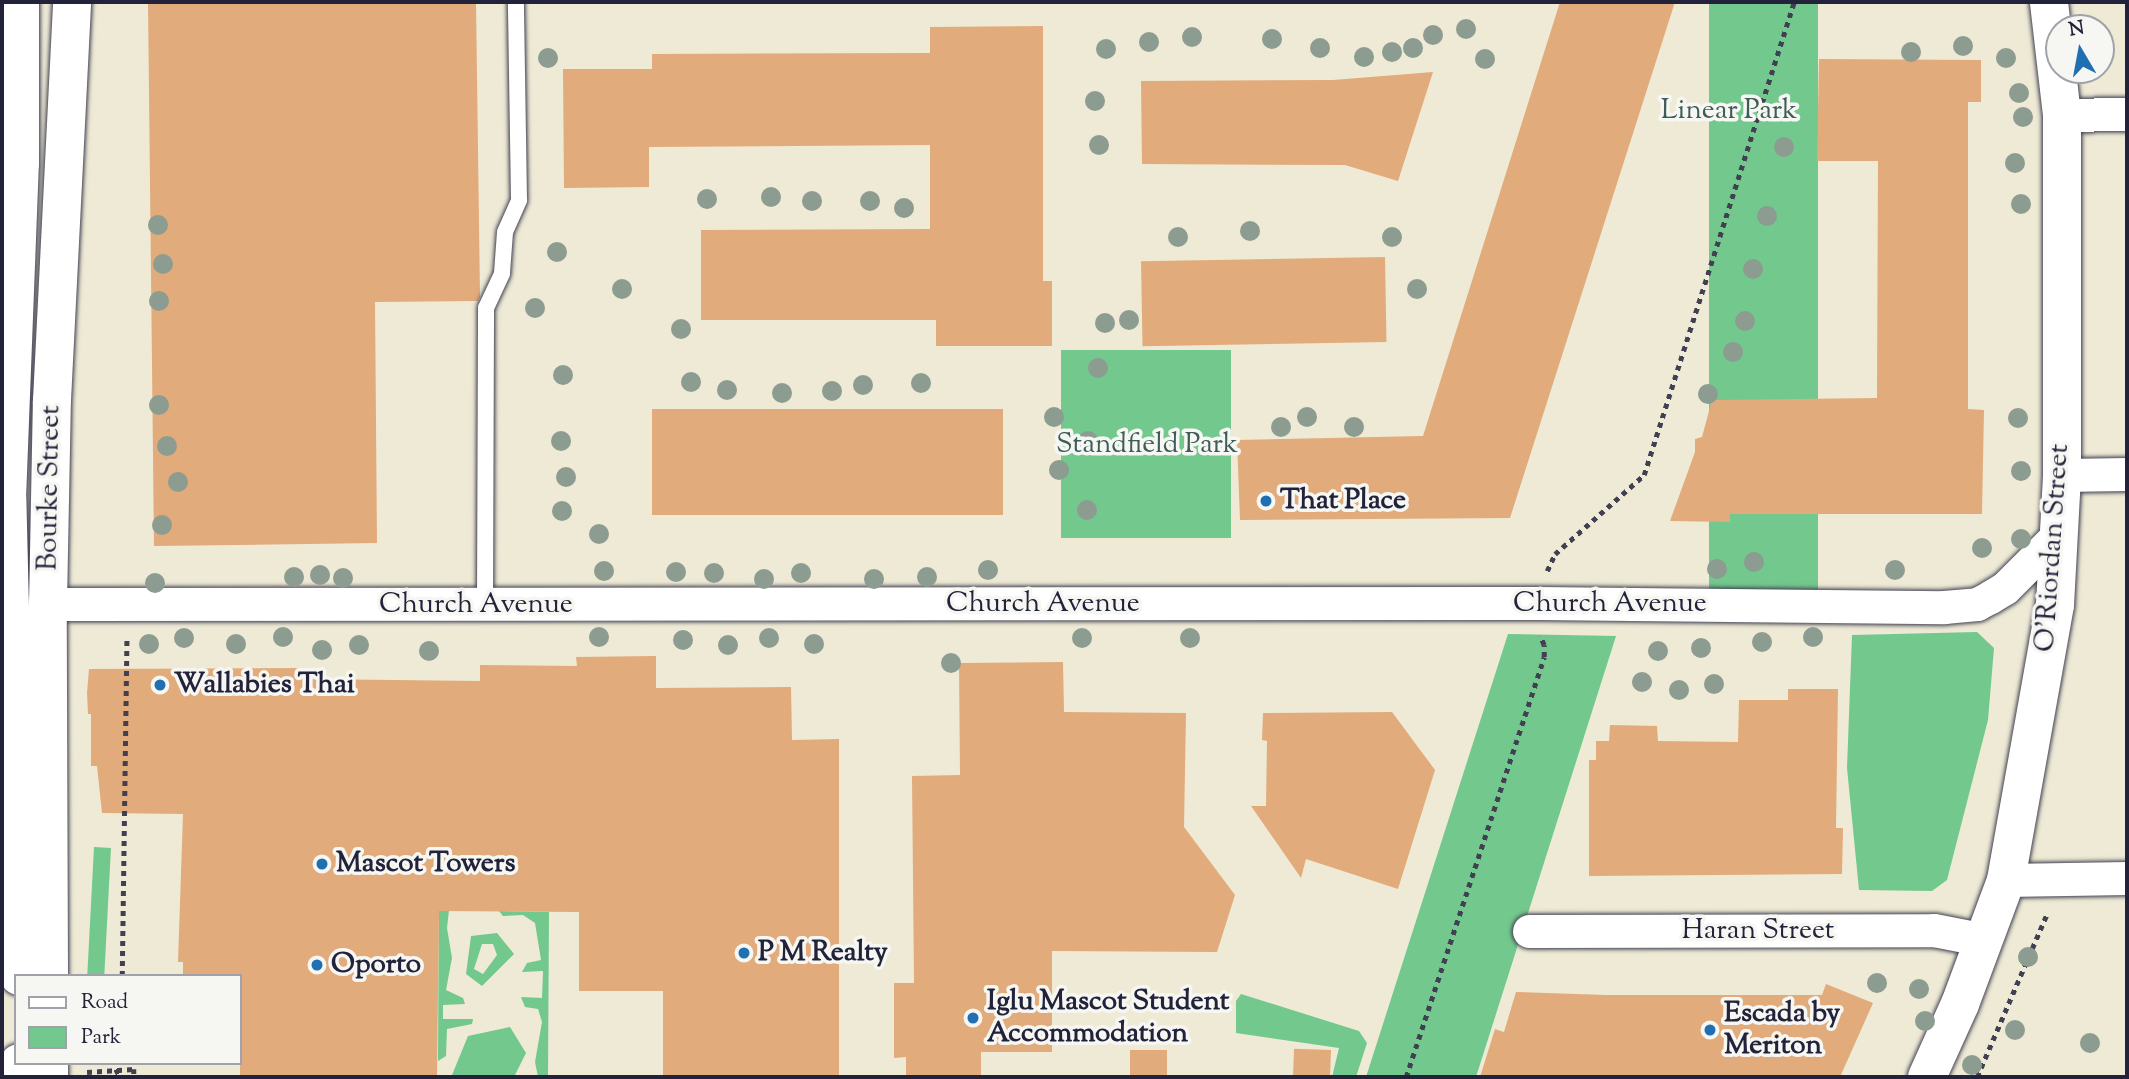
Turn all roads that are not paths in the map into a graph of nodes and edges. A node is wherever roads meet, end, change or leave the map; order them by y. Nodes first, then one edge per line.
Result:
1 (20, 2) edge
2 (72, 2) edge
3 (516, 2) edge
4 (2049, 2) edge
5 (11, 58) edge
6 (2127, 114) edge
7 (2063, 115) junction
8 (2127, 474) edge
9 (2062, 475) junction
10 (2058, 534) junction
11 (6, 604) edge
12 (48, 604) junction
13 (485, 605) junction
14 (2127, 878) edge
15 (2006, 880) junction
16 (1529, 931) dead end
17 (1985, 940) junction
18 (19, 974) edge
19 (49, 974) edge
20 (1927, 1077) edge

1 - 5 main road, Bourke Street
2 - 12 main road, Bourke Street
3 - 13 lane
4 - 7 main road, O'Riordan Street
5 - 11 main road, Bourke Street
6 - 7 street
7 - 9 main road, O'Riordan Street
8 - 9 street
9 - 10 main road, O'Riordan Street
10 - 13 street, Church Avenue
10 - 15 main road, O'Riordan Street
11 - 12 main road, Church Avenue
11 - 18 main road, Bourke Street
12 - 13 street, Church Avenue
12 - 19 main road, Bourke Street
14 - 15 street
15 - 17 main road, O'Riordan Street
16 - 17 street, Haran Street
17 - 20 main road, O'Riordan Street

